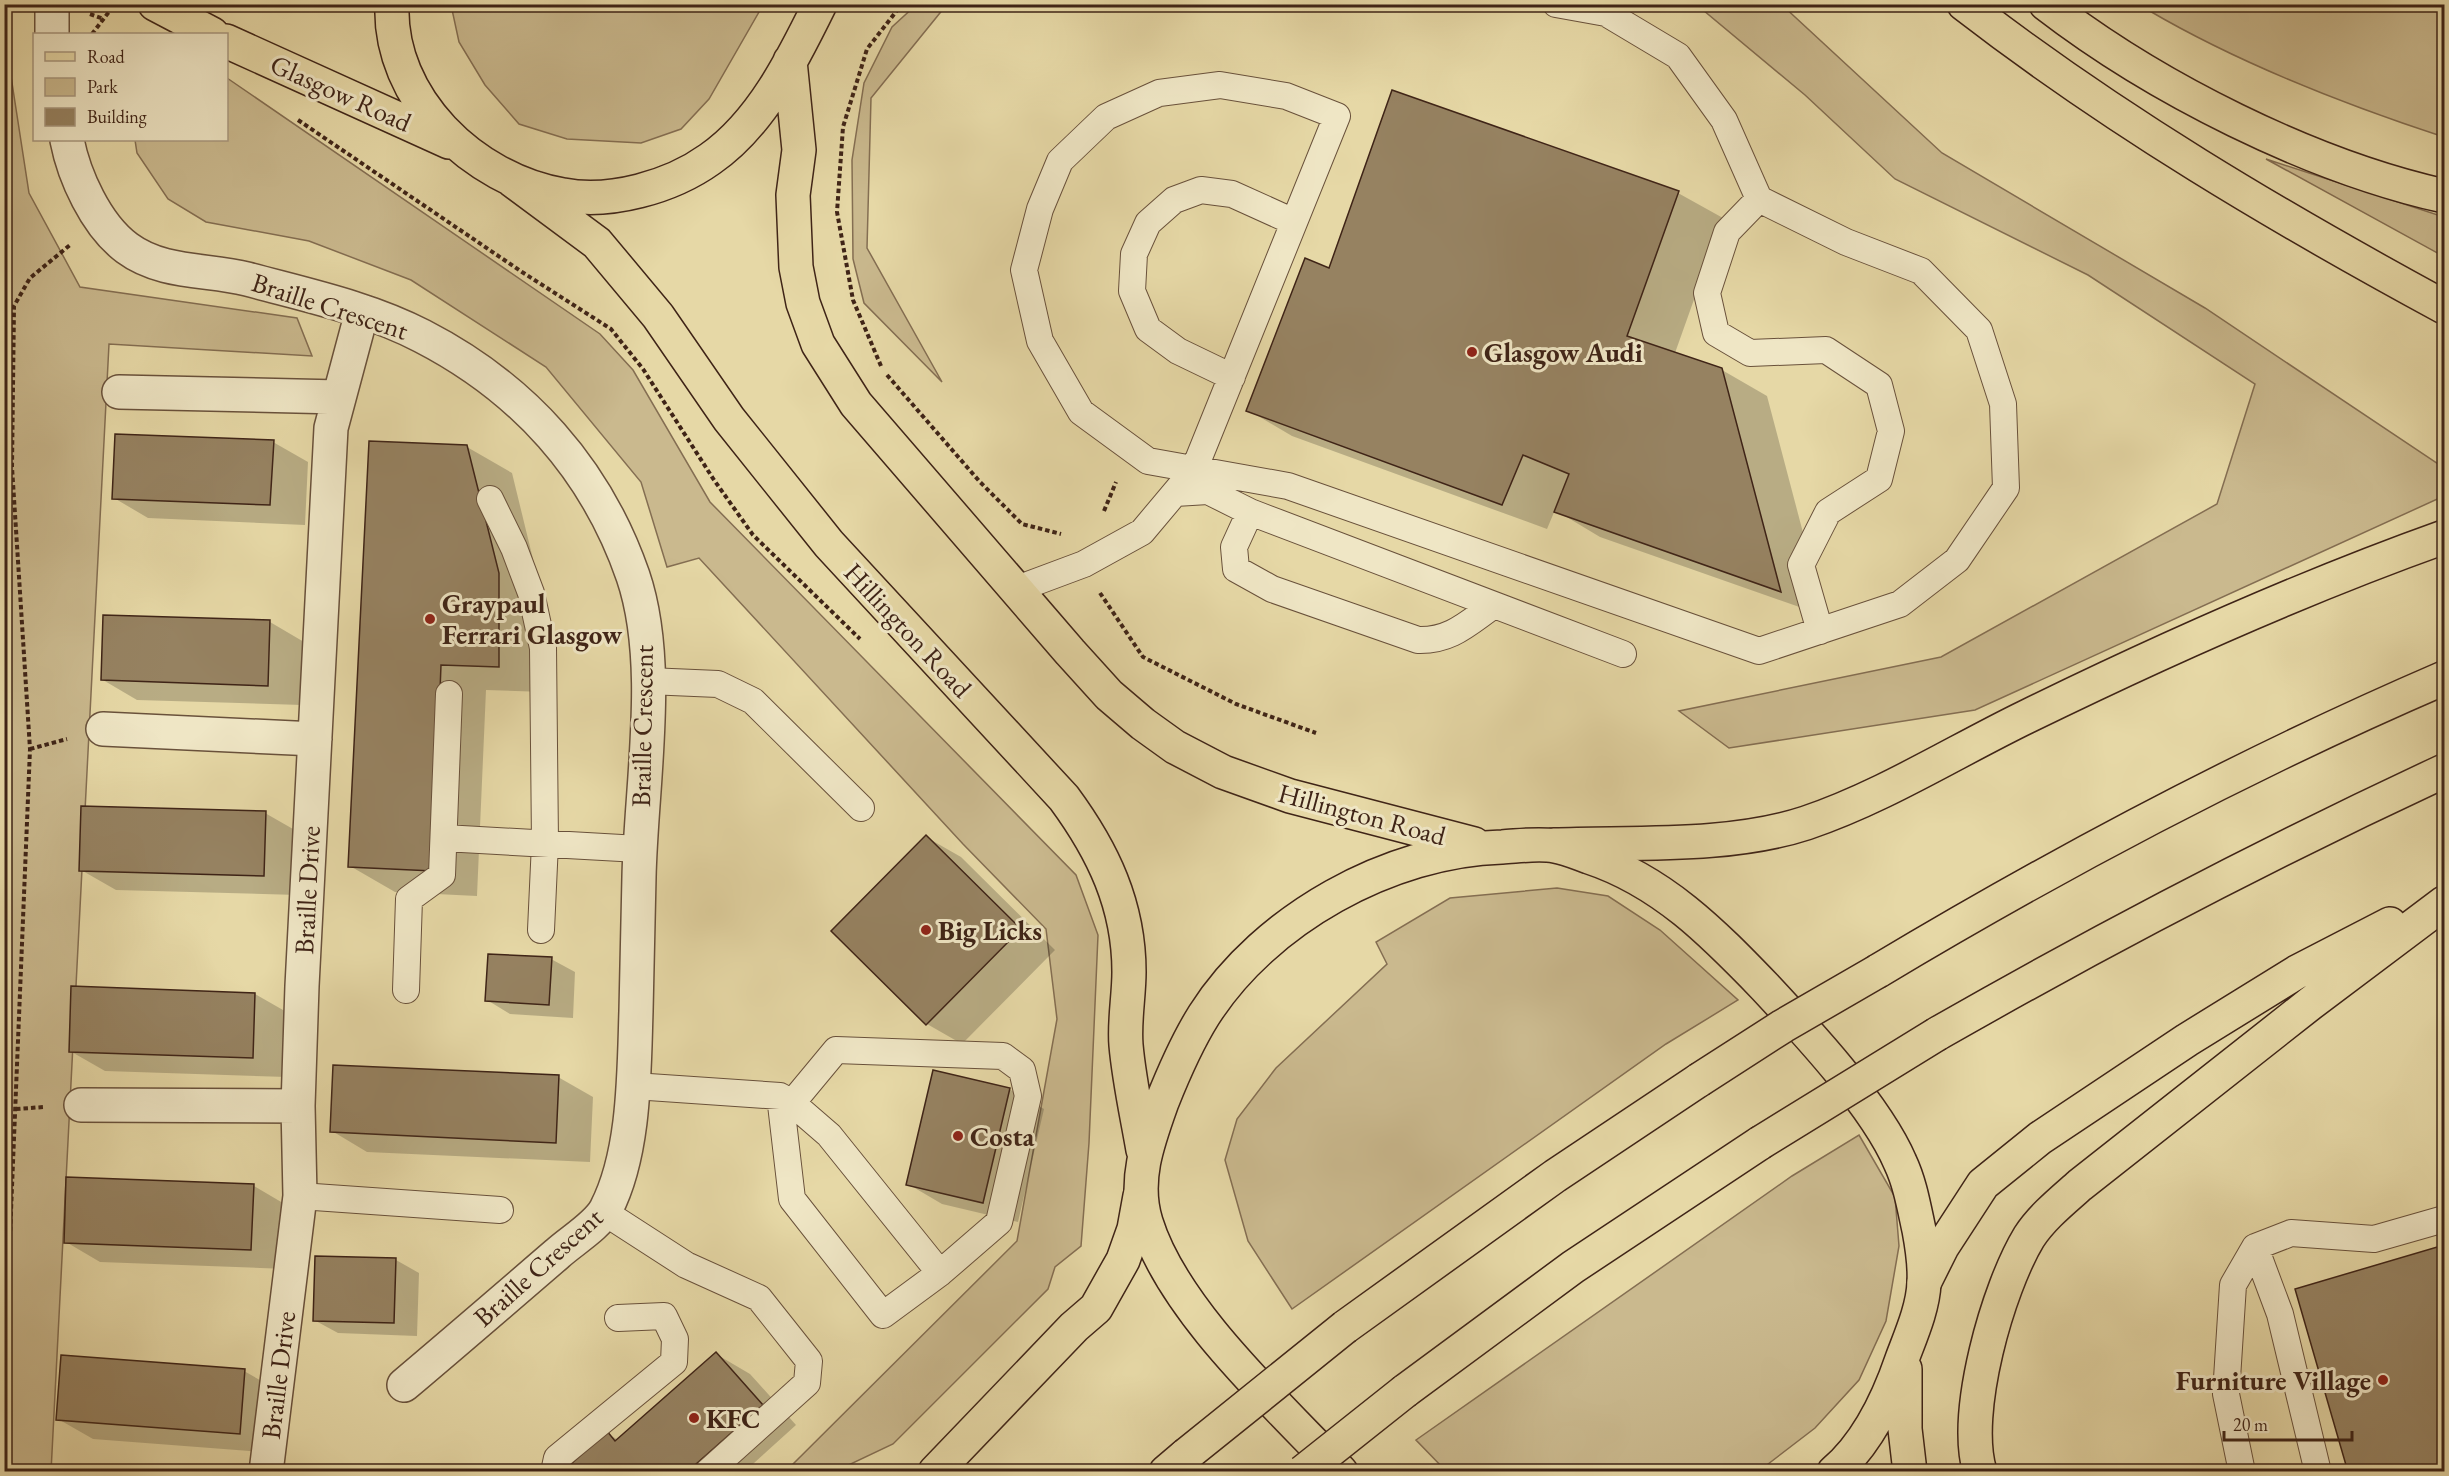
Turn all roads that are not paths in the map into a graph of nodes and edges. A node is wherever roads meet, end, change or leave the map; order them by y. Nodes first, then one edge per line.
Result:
1 (52, 4) edge
2 (155, 4) edge
3 (392, 4) edge
4 (1556, 4) edge
5 (1964, 4) edge
6 (2046, 4) edge
7 (820, 7) edge
8 (52, 33) edge
9 (203, 33) edge
10 (228, 45) edge
11 (790, 61) junction
12 (71, 145) edge
13 (456, 146) junction
14 (512, 180) junction
15 (2445, 196) edge
16 (1759, 199) junction
17 (1294, 222) junction
18 (2445, 307) edge
19 (362, 312) junction
20 (1232, 377) junction
21 (119, 392) dead end
22 (339, 397) junction
23 (1194, 470) junction
24 (1175, 493) junction
25 (490, 499) dead end
26 (1250, 512) junction
27 (2445, 537) edge
28 (1017, 589) junction
29 (1494, 605) junction
30 (1820, 631) junction
31 (1623, 654) dead end
32 (2445, 678) edge
33 (648, 681) junction
34 (449, 694) dead end
35 (103, 729) dead end
36 (315, 739) junction
37 (2445, 771) edge
38 (861, 808) dead end
39 (444, 838) junction
40 (545, 843) junction
41 (1554, 845) junction
42 (1485, 847) junction
43 (639, 849) junction
44 (2445, 896) edge
45 (2445, 903) edge
46 (541, 930) dead end
47 (406, 990) dead end
48 (634, 1086) junction
49 (786, 1099) junction
50 (81, 1105) dead end
51 (298, 1106) junction
52 (1144, 1155) junction
53 (300, 1196) junction
54 (1140, 1196) junction
55 (500, 1210) dead end
56 (604, 1212) junction
57 (2445, 1219) edge
58 (2255, 1247) junction
59 (940, 1273) junction
60 (1924, 1283) junction
61 (618, 1318) dead end
62 (1906, 1349) junction
63 (404, 1385) dead end
64 (1176, 1463) edge
65 (266, 1472) edge
66 (554, 1472) edge
67 (708, 1472) edge
68 (934, 1472) edge
69 (1303, 1472) edge
70 (1341, 1472) edge
71 (1834, 1472) edge
72 (1910, 1472) edge
73 (1980, 1472) edge
74 (2242, 1472) edge
75 (2318, 1472) edge

1 - 8 street
2 - 9 main road, Glasgow Road
3 - 13 main road
4 - 16 lane
5 - 18 main road
6 - 15 main road
7 - 11 main road
10 - 13 main road, Glasgow Road
11 - 14 main road
11 - 28 main road, Hillington Road
12 - 19 street, Braille Crescent
13 - 14 main road
14 - 52 main road, Hillington Road
16 - 30 lane
16 - 30 lane
17 - 20 lane
17 - 20 lane
17 - 23 lane
19 - 22 street, Braille Drive
19 - 33 street, Braille Crescent
20 - 23 lane
21 - 22 street
22 - 36 street, Braille Drive
23 - 24 lane
23 - 30 lane
24 - 26 lane
24 - 28 lane
25 - 40 lane
26 - 29 lane
26 - 29 lane
27 - 41 main road
28 - 42 main road, Hillington Road
29 - 31 lane
32 - 64 main road, bridge
33 - 38 lane
33 - 43 street, Braille Crescent
34 - 39 lane
35 - 36 street
36 - 51 street, Braille Drive
37 - 69 main road, bridge
39 - 40 lane
39 - 47 lane
40 - 43 lane
40 - 46 lane
41 - 42 main road
41 - 60 main road
42 - 52 main road
43 - 48 street, Braille Crescent
44 - 60 main road
45 - 73 main road
48 - 49 lane
48 - 56 street, Braille Crescent
49 - 59 lane
49 - 59 lane
49 - 59 lane
50 - 51 street
51 - 53 street, Braille Drive
52 - 54 main road
53 - 55 lane
53 - 65 street, Braille Drive
54 - 68 main road
54 - 70 main road
56 - 63 street, Braille Crescent
56 - 67 lane
57 - 58 lane
58 - 74 lane
58 - 75 lane
60 - 62 main road
61 - 66 lane
62 - 71 main road
62 - 72 main road

